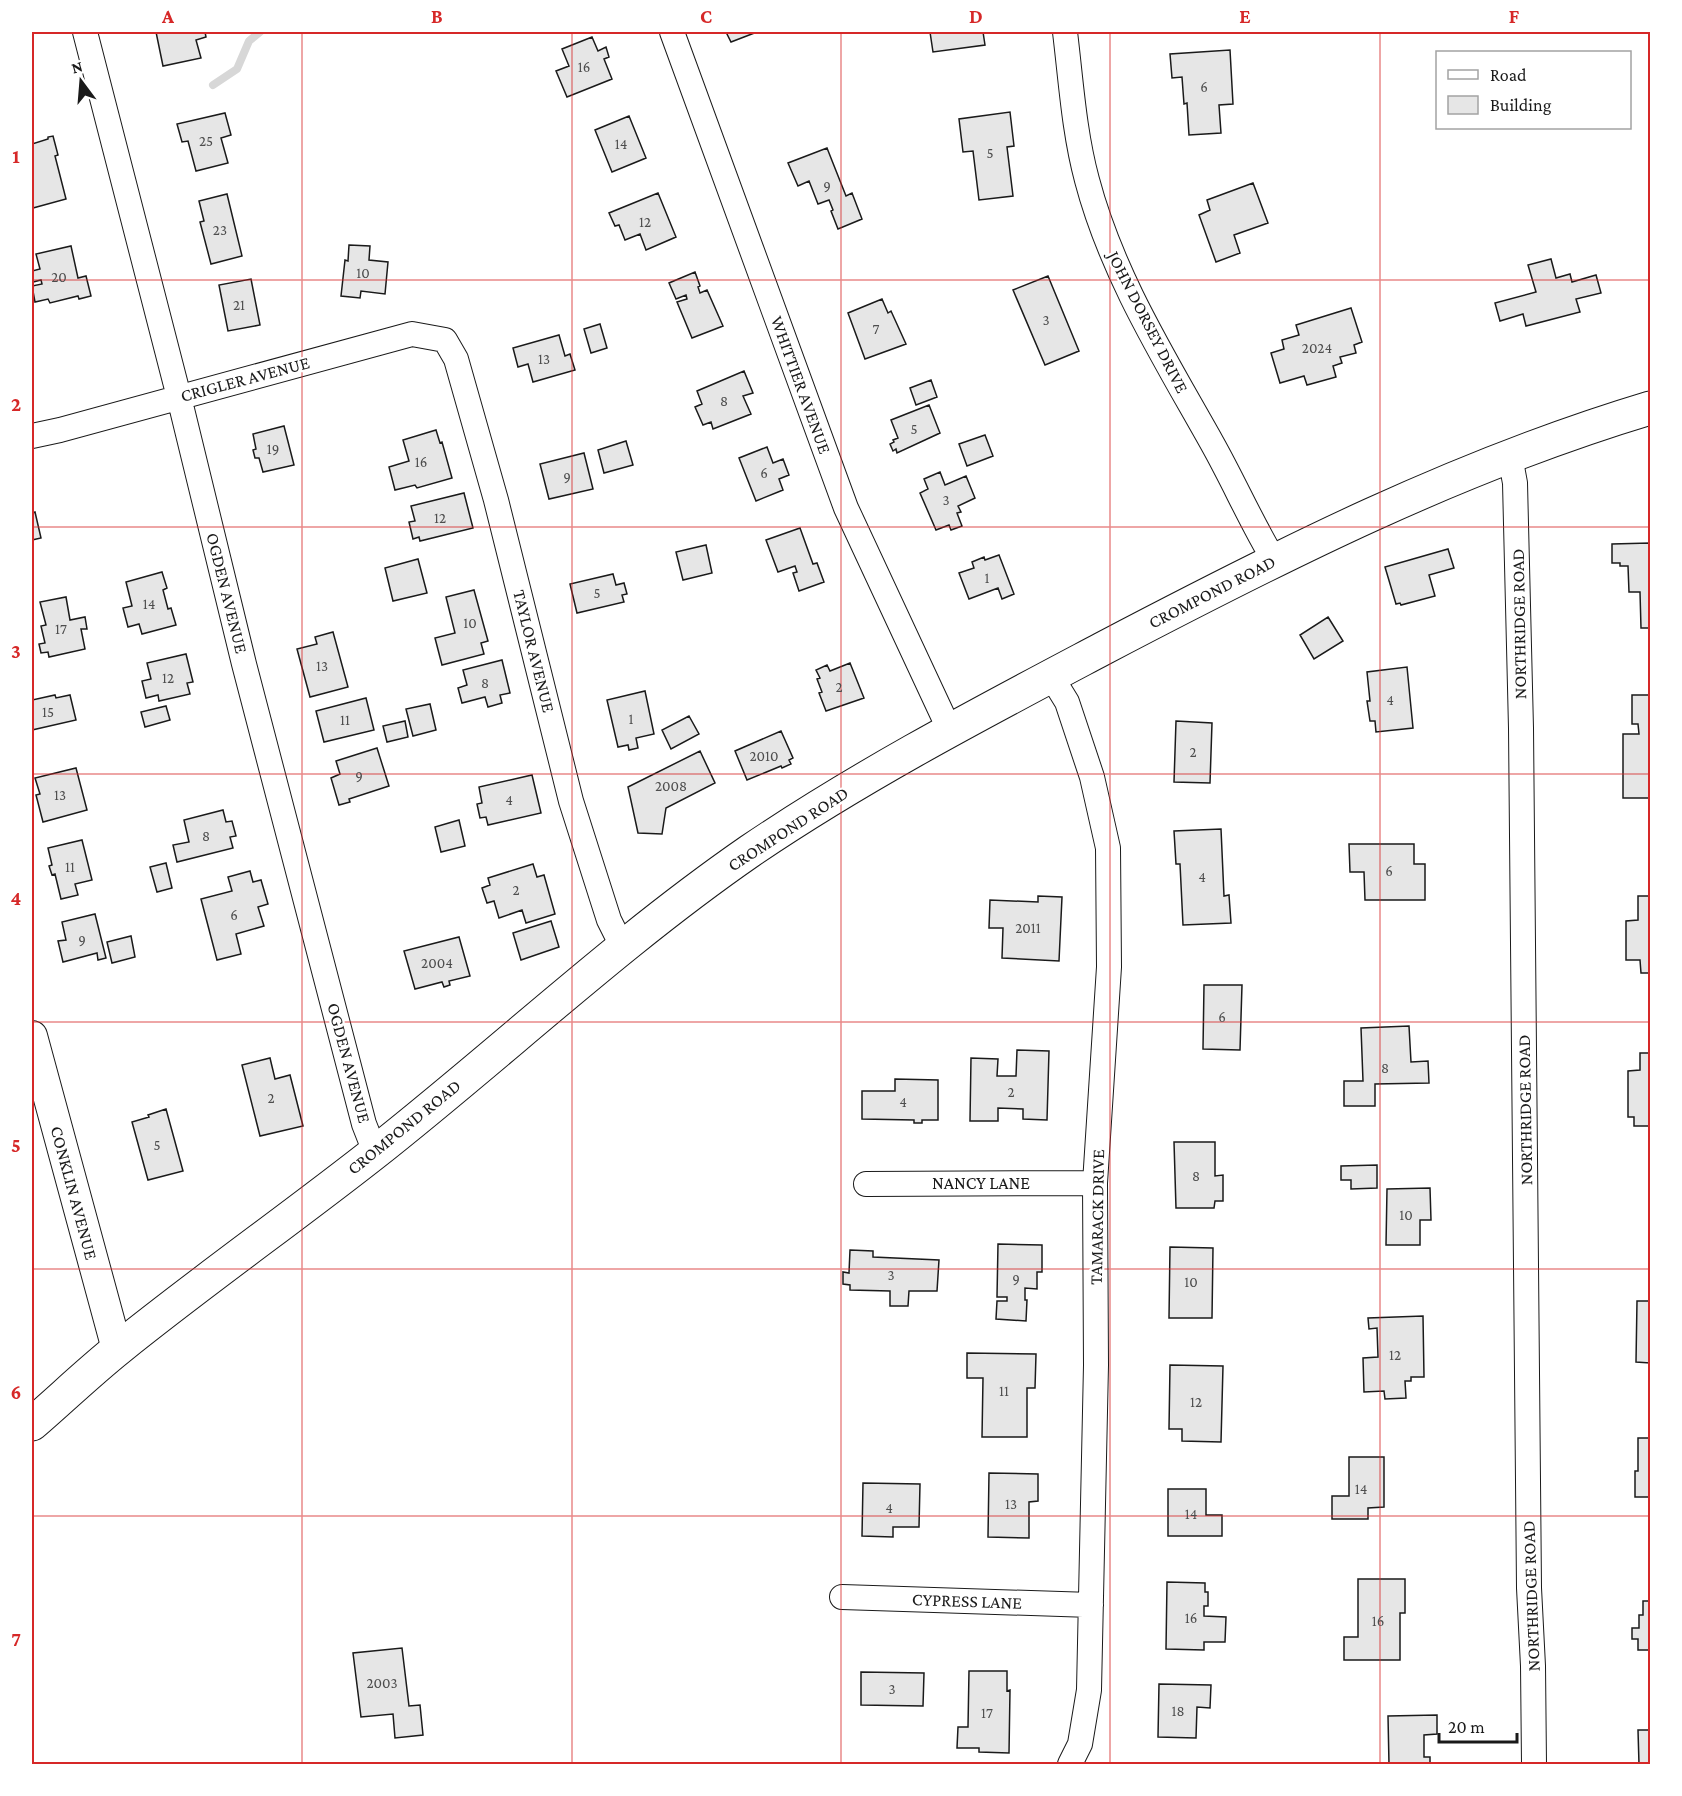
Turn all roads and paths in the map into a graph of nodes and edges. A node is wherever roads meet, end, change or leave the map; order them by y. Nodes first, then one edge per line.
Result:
1 (86, 32) edge
2 (672, 32) edge
3 (1065, 32) edge
4 (452, 352) joint
5 (179, 397) junction
6 (1650, 408) edge
7 (32, 436) edge
8 (1510, 456) junction
9 (1274, 560) junction
10 (1051, 676) junction
11 (950, 731) junction
12 (623, 948) junction
13 (32, 1036) edge
14 (375, 1152) junction
15 (1095, 1183) junction
16 (866, 1184) dead end
17 (117, 1349) junction
18 (32, 1424) edge
19 (842, 1597) dead end
20 (1091, 1605) junction
21 (1070, 1764) edge
22 (1534, 1764) edge

1 - 5 street, OGDEN AVENUE
2 - 11 street, WHITTIER AVENUE
3 - 9 street, JOHN DORSEY DRIVE
4 - 5 street, CRIGLER AVENUE
4 - 12 street, TAYLOR AVENUE
5 - 7 street, CRIGLER AVENUE
5 - 14 street, OGDEN AVENUE
6 - 8 main road, CROMPOND ROAD
8 - 9 main road, CROMPOND ROAD
8 - 22 street, NORTHRIDGE ROAD
9 - 10 main road, CROMPOND ROAD
10 - 11 main road, CROMPOND ROAD
10 - 15 street, TAMARACK DRIVE
11 - 12 main road, CROMPOND ROAD
12 - 14 main road, CROMPOND ROAD
13 - 17 street, CONKLIN AVENUE
14 - 17 main road, CROMPOND ROAD
15 - 16 street, NANCY LANE
15 - 20 street, TAMARACK DRIVE
17 - 18 main road, CROMPOND ROAD
19 - 20 street, CYPRESS LANE
20 - 21 street, TAMARACK DRIVE

